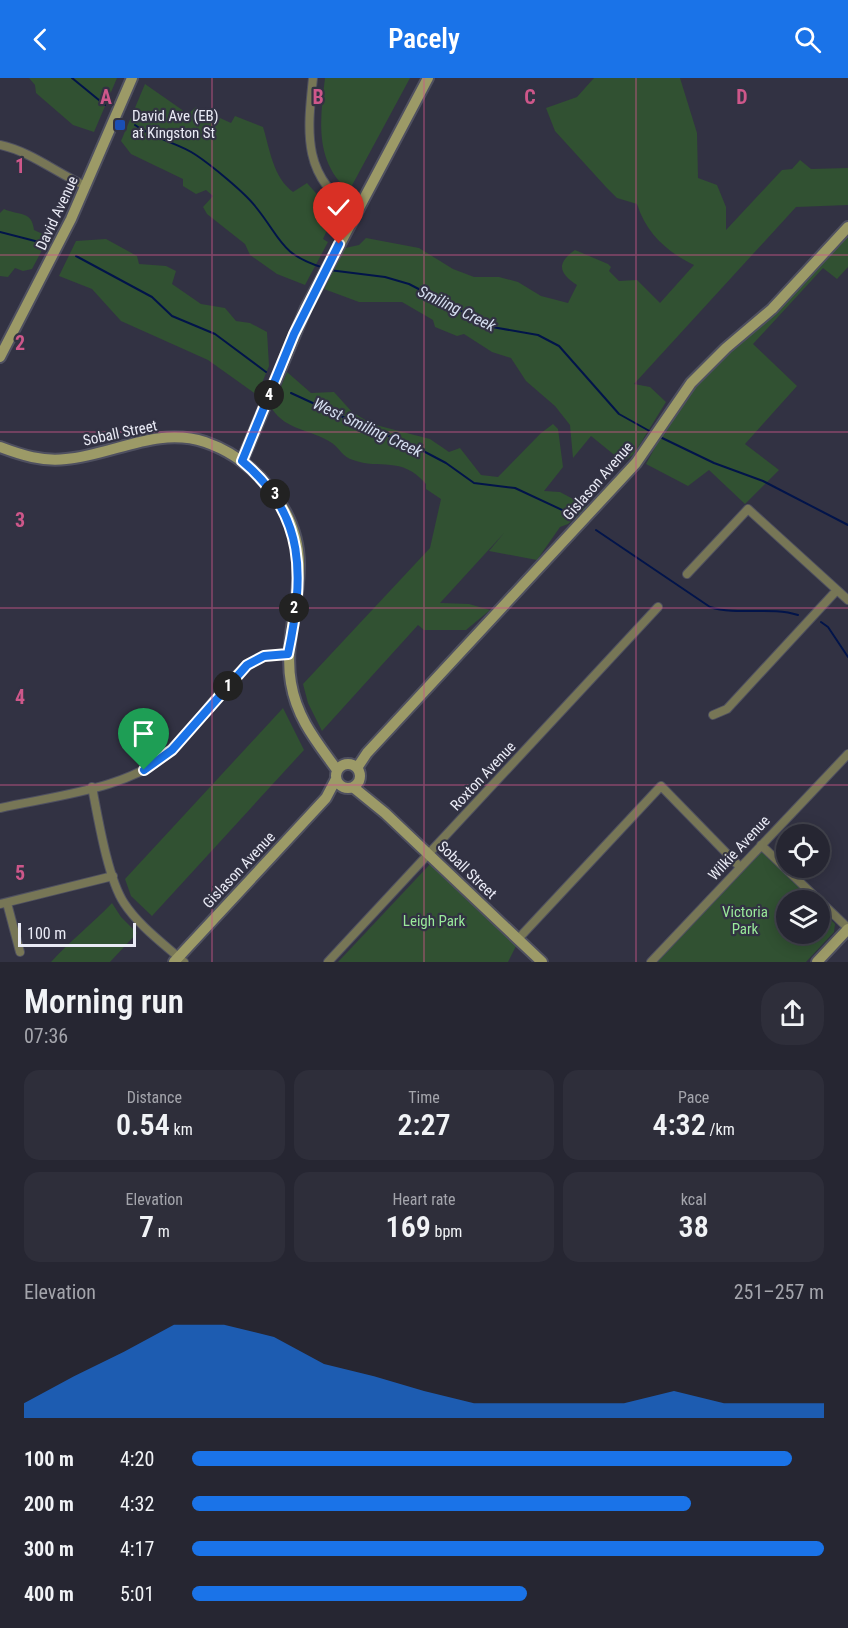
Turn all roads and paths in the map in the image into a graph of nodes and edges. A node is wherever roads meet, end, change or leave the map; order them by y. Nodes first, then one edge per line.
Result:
1 (132, 78) edge
2 (313, 78) edge
3 (428, 78) edge
4 (0, 145) edge
5 (86, 186) junction
6 (356, 212) junction
7 (848, 227) edge
8 (0, 357) edge
9 (0, 447) edge
10 (242, 461) junction
11 (687, 574) dead end
12 (837, 590) junction
13 (848, 600) edge
14 (658, 607) dead end
15 (288, 654) junction
16 (713, 715) dead end
17 (848, 754) edge
18 (348, 775) junction
19 (92, 787) junction
20 (0, 808) edge
21 (761, 845) junction
22 (429, 854) junction
23 (740, 867) junction
24 (113, 876) junction
25 (4, 903) edge
26 (848, 928) edge
27 (518, 939) junction
28 (20, 952) dead end
29 (179, 960) edge
30 (328, 962) edge
31 (542, 962) edge
32 (651, 962) edge
33 (817, 962) edge

1 - 5 street, David Avenue
2 - 6 street
3 - 6 street
4 - 5 street
5 - 8 street, David Avenue
6 - 10 street
7 - 18 street, Gislason Avenue
9 - 10 street, Soball Street
10 - 15 street, Soball Street
11 - 12 street
12 - 13 street
12 - 16 street
14 - 22 street, Roxton Avenue
15 - 18 street, Soball Street
15 - 19 street
17 - 21 street, Wilkie Avenue
18 - 22 street, Soball Street
18 - 29 street, Gislason Avenue
19 - 20 street
19 - 24 street
21 - 23 street, Wilkie Avenue
21 - 26 street
22 - 27 street, Soball Street
22 - 30 street, Roxton Avenue
23 - 27 street
23 - 32 street, Wilkie Avenue
24 - 25 street
24 - 29 street
25 - 28 street
26 - 33 street
27 - 31 street, Soball Street

